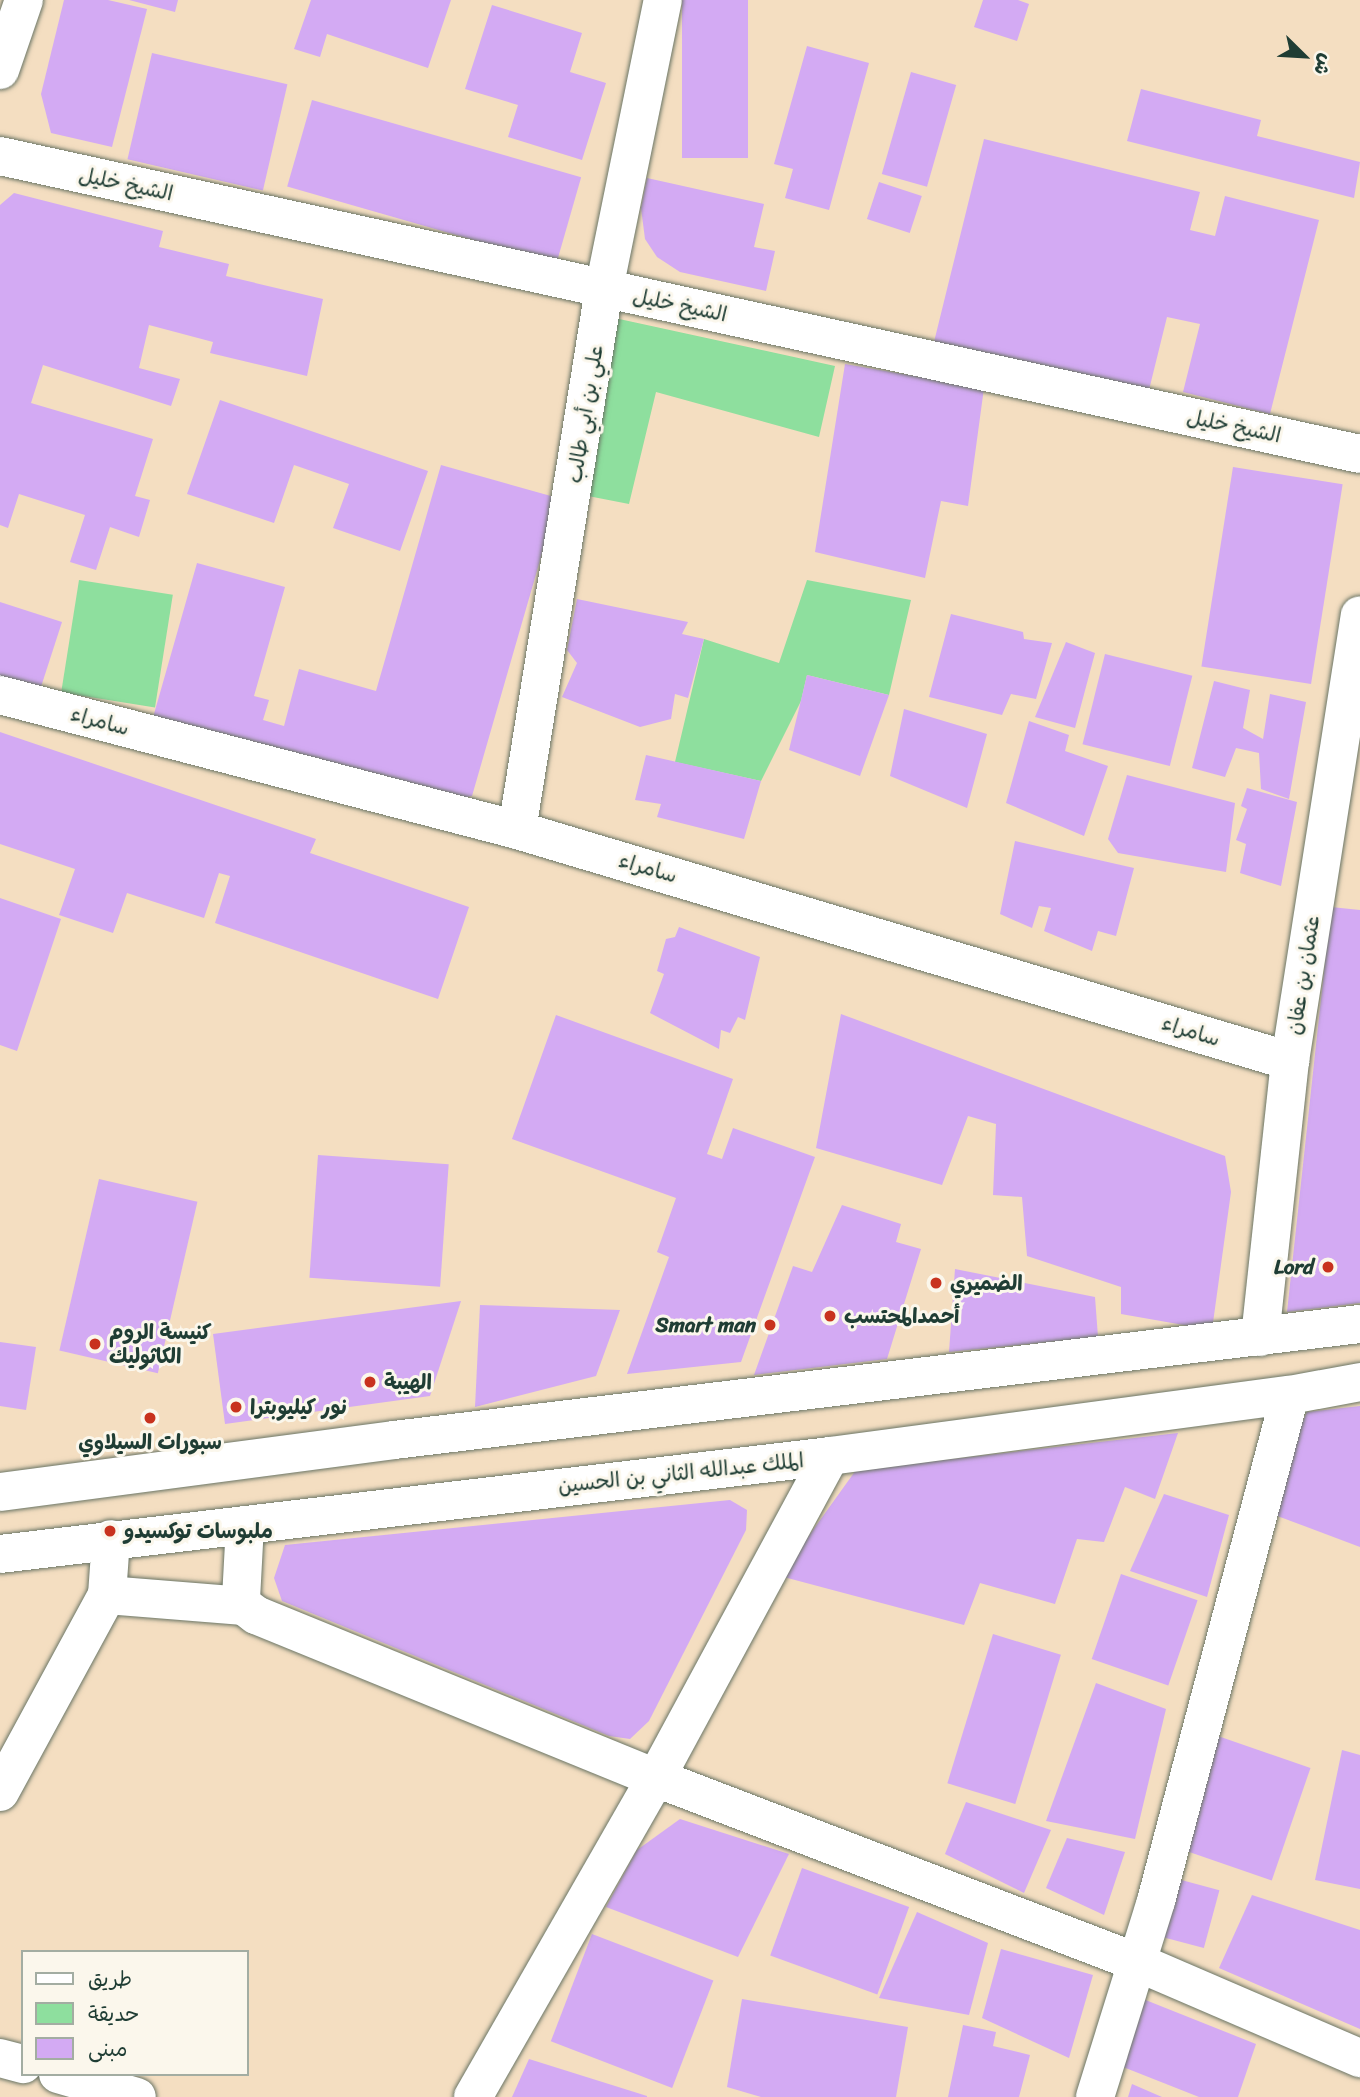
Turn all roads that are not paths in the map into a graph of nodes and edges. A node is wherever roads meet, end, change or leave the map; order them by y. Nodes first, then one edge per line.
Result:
1 (24, 0) edge
2 (663, 0) edge
3 (0, 70) edge
4 (0, 156) edge
5 (604, 289) junction
6 (1360, 454) edge
7 (1360, 615) edge
8 (0, 695) edge
9 (517, 830) junction
10 (1290, 1061) junction
11 (1360, 1324) edge
12 (1260, 1337) junction
13 (1360, 1382) edge
14 (1290, 1395) junction
15 (830, 1456) junction
16 (0, 1492) edge
17 (245, 1525) junction
18 (111, 1539) junction
19 (0, 1554) edge
20 (107, 1595) junction
21 (244, 1606) junction
22 (656, 1778) junction
23 (0, 1792) edge
24 (1139, 1964) junction
25 (0, 2058) edge
26 (1360, 2058) edge
27 (21, 2063) edge
28 (65, 2076) edge
29 (138, 2097) edge
30 (474, 2097) edge
31 (1096, 2097) edge

1 - 3 street
2 - 5 street, علي بن أبي طالب
4 - 5 street, الشيخ خليل
5 - 6 street, الشيخ خليل
5 - 9 street, علي بن أبي طالب
7 - 10 street, عثمان بن عفان
8 - 9 street, سامراء
9 - 10 street, سامراء
10 - 12 street, عثمان بن عفان
11 - 12 street
12 - 16 street
13 - 14 street, الملك عبدالله الثاني بن الحسين
14 - 15 street, الملك عبدالله الثاني بن الحسين
14 - 24 street
15 - 17 street, الملك عبدالله الثاني بن الحسين
15 - 22 street
17 - 18 street, الملك عبدالله الثاني بن الحسين
17 - 21 street
18 - 19 street, الملك عبدالله الثاني بن الحسين
18 - 20 street
20 - 21 street
20 - 23 street
21 - 22 street
22 - 24 street
22 - 30 street
24 - 26 street
24 - 31 street
25 - 27 street
28 - 29 street

